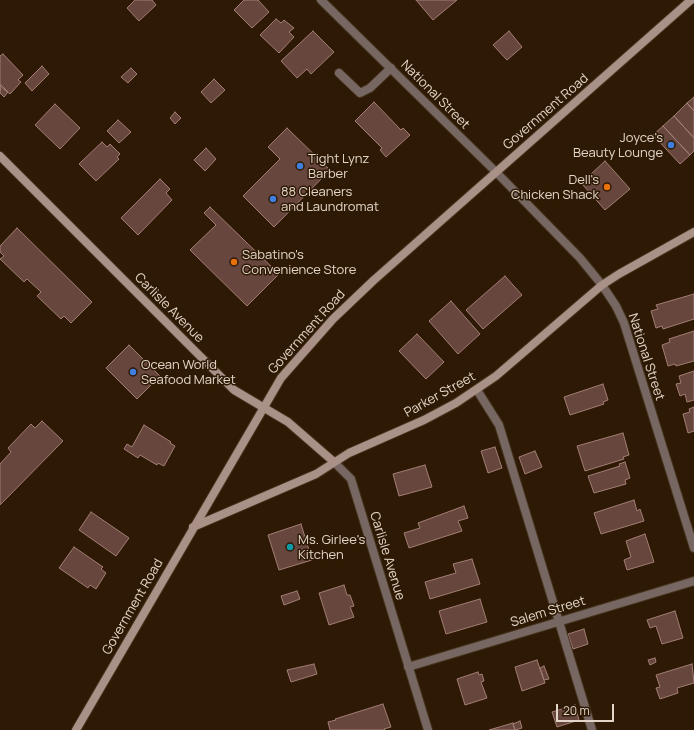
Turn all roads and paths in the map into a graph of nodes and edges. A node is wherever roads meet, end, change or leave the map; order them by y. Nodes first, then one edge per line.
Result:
1 (322, 0) edge
2 (692, 0) edge
3 (391, 68) junction
4 (339, 73) dead end
5 (0, 156) edge
6 (496, 172) junction
7 (694, 232) edge
8 (602, 286) junction
9 (477, 390) junction
10 (262, 407) junction
11 (334, 462) junction
12 (193, 527) junction
13 (694, 548) edge
14 (694, 581) edge
15 (559, 622) junction
16 (408, 667) junction
17 (76, 730) edge
18 (428, 730) edge
19 (592, 730) edge

1 - 3 street, National Street
2 - 6 main road, Government Road
3 - 4 street
3 - 6 street, National Street
5 - 10 main road, Carlisle Avenue
6 - 8 street, National Street
6 - 10 main road, Government Road
7 - 8 main road, Parker Street
8 - 9 main road, Parker Street
8 - 13 street, National Street
9 - 11 main road, Parker Street
9 - 15 street
10 - 11 main road, Carlisle Avenue
10 - 12 main road, Government Road
11 - 12 main road, Parker Street
11 - 16 street, Carlisle Avenue
12 - 17 main road, Government Road
14 - 15 street, Salem Street
15 - 16 street, Salem Street
15 - 19 street
16 - 18 street, Carlisle Avenue

